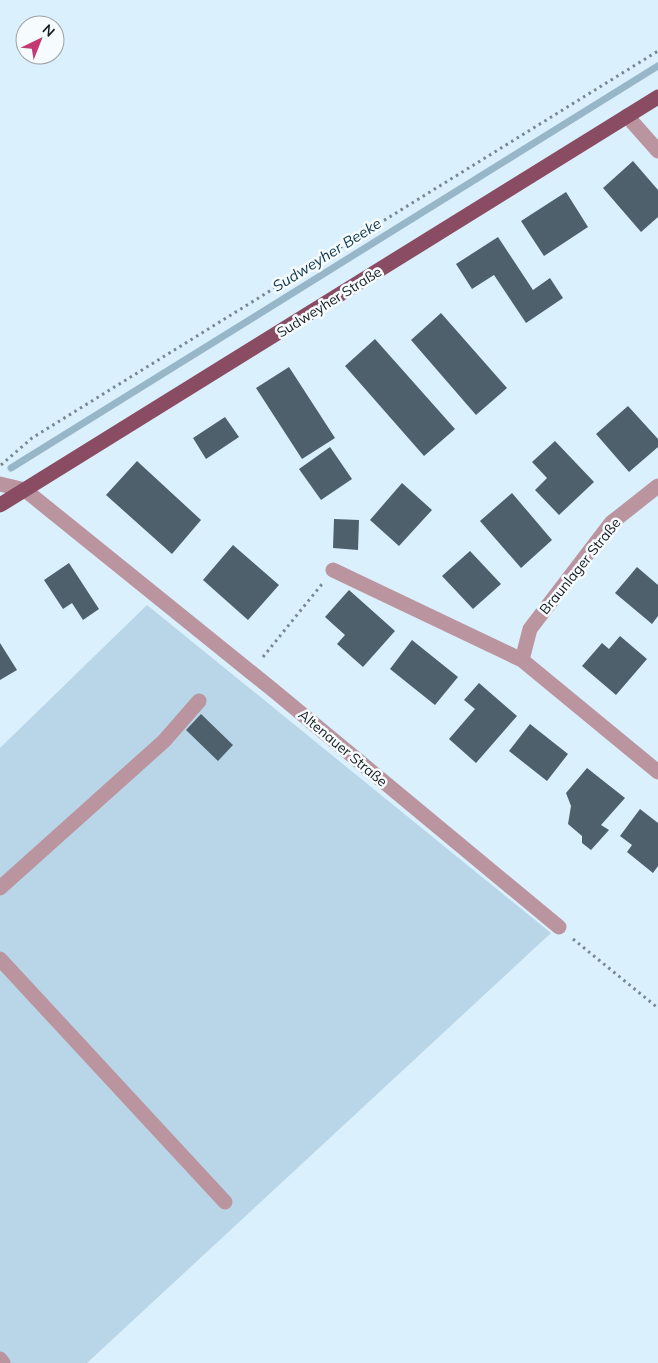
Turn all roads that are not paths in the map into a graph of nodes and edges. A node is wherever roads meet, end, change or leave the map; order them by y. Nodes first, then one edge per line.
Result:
1 (658, 97) edge
2 (627, 116) junction
3 (658, 151) edge
4 (0, 484) edge
5 (658, 486) edge
6 (25, 490) junction
7 (0, 505) edge
8 (333, 570) road end
9 (522, 660) junction
10 (199, 701) dead end
11 (658, 772) edge
12 (0, 888) edge
13 (559, 927) road end
14 (0, 960) edge
15 (225, 1202) dead end
16 (0, 1359) edge
17 (3, 1363) edge

1 - 2 main road, Sudweyher Straße
2 - 3 street
2 - 6 main road, Sudweyher Straße
4 - 6 street
5 - 9 street, Braunlager Straße
6 - 7 main road, Sudweyher Straße
6 - 13 street, Altenauer Straße
8 - 9 street
9 - 11 street
10 - 12 street
14 - 15 street
16 - 17 street

